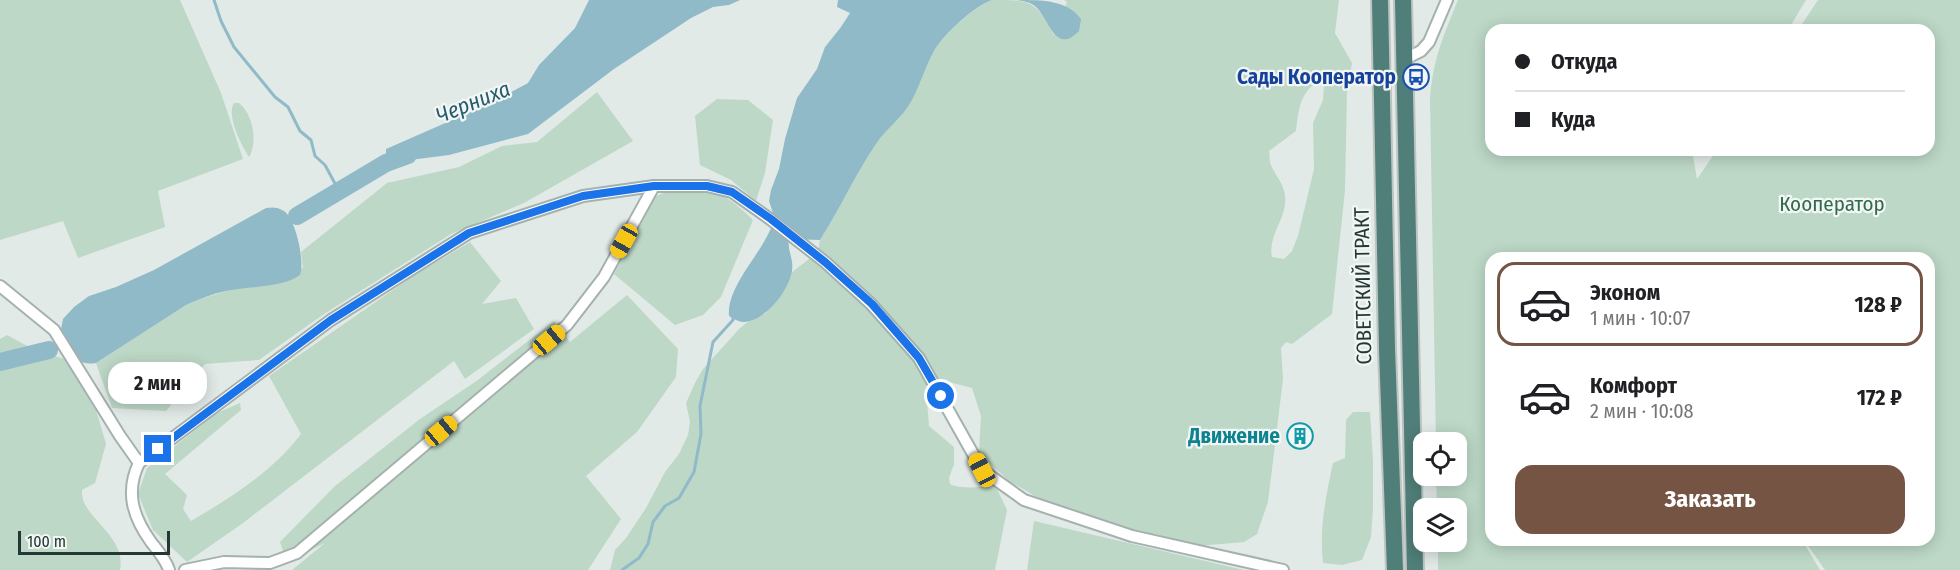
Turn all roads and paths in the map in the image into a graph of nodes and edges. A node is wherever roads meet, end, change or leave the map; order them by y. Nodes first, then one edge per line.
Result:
1 (1380, 0) edge
2 (1403, 0) edge
3 (1447, 0) edge
4 (1403, 60) junction
5 (654, 186) junction
6 (0, 286) edge
7 (139, 463) junction
8 (1276, 569) edge
9 (170, 570) edge
10 (185, 570) edge
11 (1395, 570) edge
12 (1415, 570) edge

1 - 11 highway, СОВЕТСКИЙ ТРАКТ
2 - 4 highway
3 - 4 street
4 - 12 highway
5 - 7 street
5 - 8 street
5 - 10 street
6 - 7 street
7 - 9 street

